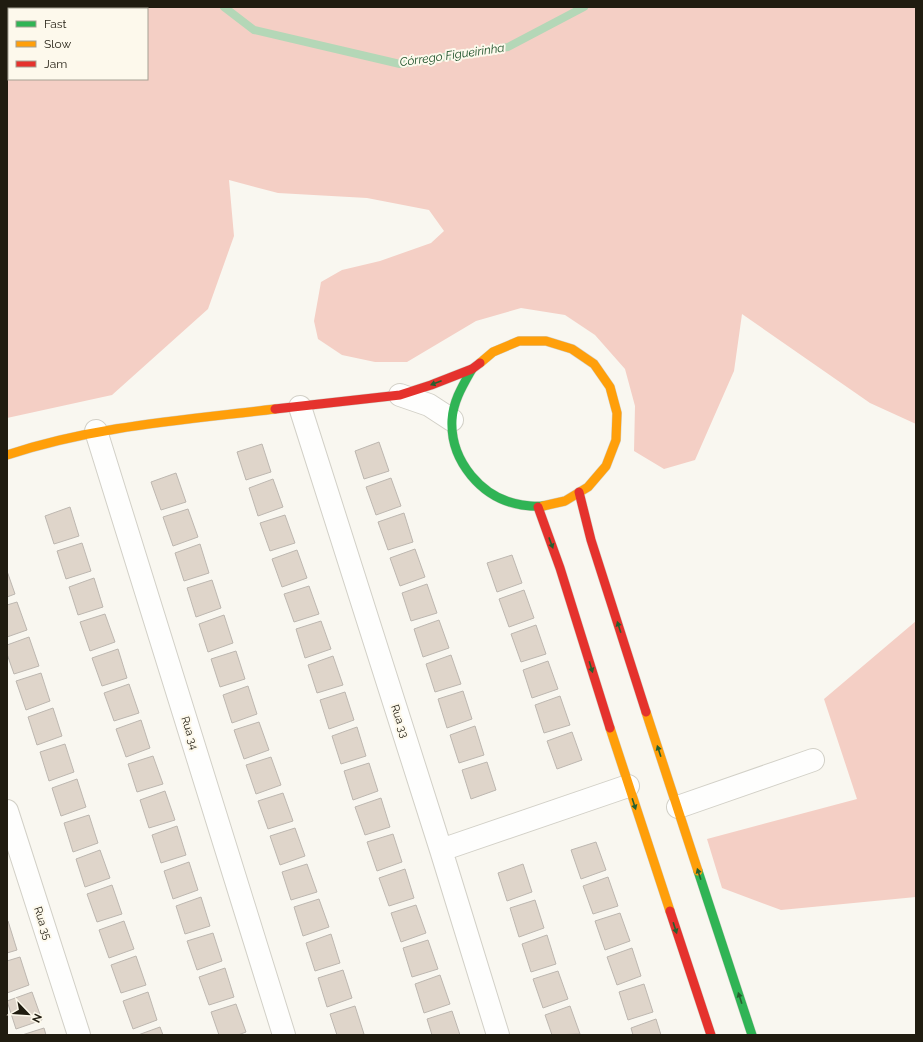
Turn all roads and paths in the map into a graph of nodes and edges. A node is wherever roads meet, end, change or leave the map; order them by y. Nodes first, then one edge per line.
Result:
1 (472, 369) junction
2 (400, 395) junction
3 (300, 407) junction
4 (452, 420) junction
5 (96, 431) junction
6 (7, 455) edge
7 (579, 492) junction
8 (538, 506) junction
9 (813, 760) dead end
10 (628, 786) junction
11 (678, 807) junction
12 (7, 811) edge
13 (441, 850) junction
14 (79, 1035) edge
15 (284, 1035) edge
16 (498, 1035) edge
17 (711, 1035) edge
18 (752, 1035) edge

1 -> 2 street
1 - 4 street
1 - 7 street
2 - 3 street
2 - 4 street
3 - 5 street
3 - 13 street, Rua 33
4 - 8 street
5 - 6 street
5 - 15 street, Rua 34
7 - 8 street
11 -> 7 street
8 -> 10 street
9 - 11 street
10 - 13 street
10 -> 17 street
18 -> 11 street
12 - 14 street, Rua 35
13 - 16 street, Rua 33

